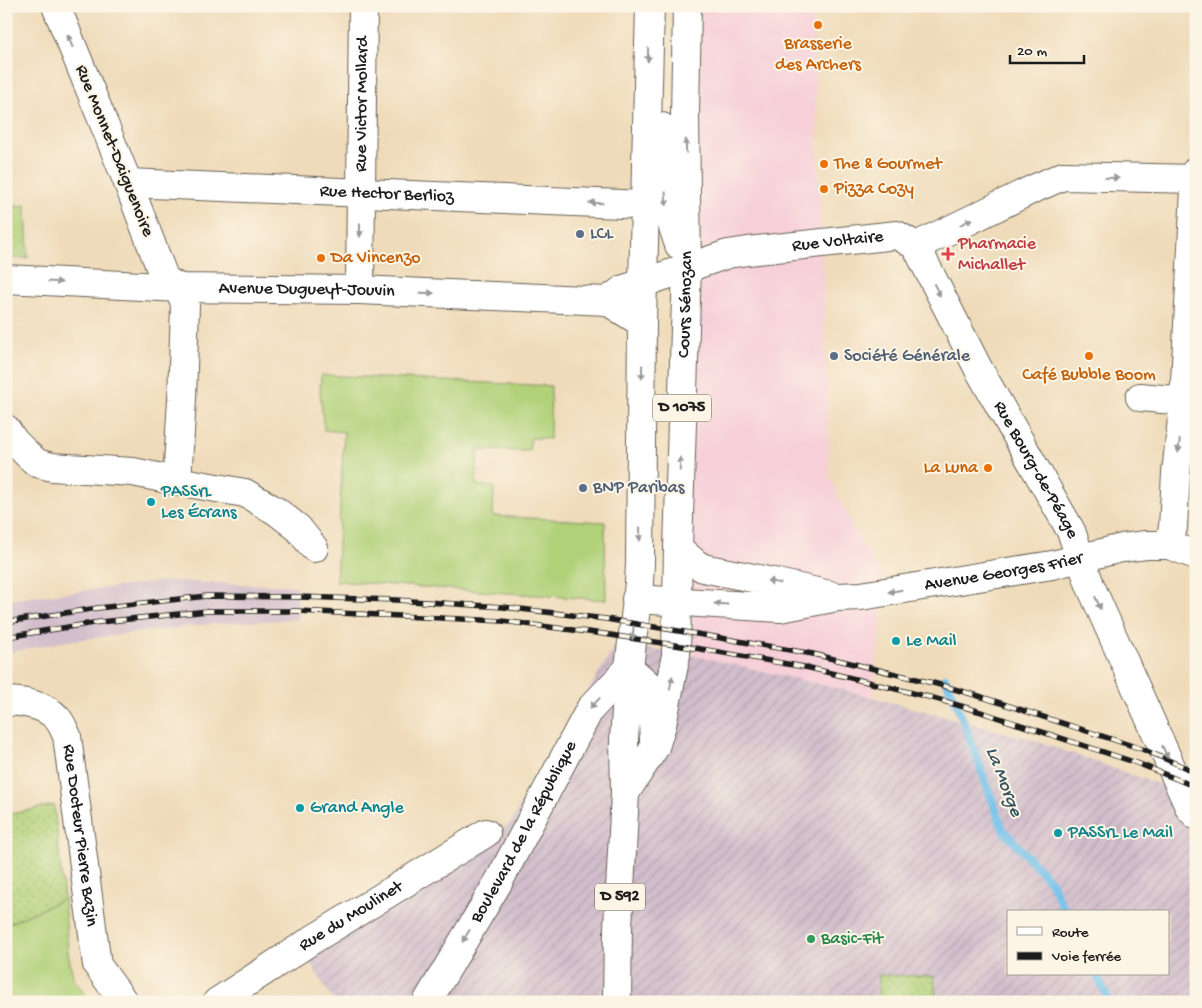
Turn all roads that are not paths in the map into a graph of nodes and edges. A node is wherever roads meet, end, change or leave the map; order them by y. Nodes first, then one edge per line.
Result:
1 (56, 6) edge
2 (363, 6) edge
3 (650, 6) edge
4 (687, 6) edge
5 (647, 104) junction
6 (1196, 171) edge
7 (1195, 179) edge
8 (128, 183) junction
9 (360, 194) junction
10 (645, 205) junction
11 (916, 246) junction
12 (687, 267) junction
13 (6, 279) edge
14 (643, 284) junction
15 (180, 288) junction
16 (359, 290) junction
17 (606, 301) junction
18 (642, 323) junction
19 (1140, 397) dead end
20 (1190, 402) edge
21 (6, 429) edge
22 (177, 481) junction
23 (1169, 544) junction
24 (314, 548) dead end
25 (678, 548) junction
26 (1196, 555) edge
27 (1081, 558) junction
28 (838, 597) junction
29 (636, 600) junction
30 (677, 602) junction
31 (629, 668) junction
32 (6, 702) edge
33 (654, 747) junction
34 (626, 793) junction
35 (1193, 812) edge
36 (486, 833) dead end
37 (124, 1002) edge
38 (217, 1002) edge
39 (427, 1002) edge
40 (617, 1002) edge

8 -> 1 street, Rue Monnet-Daiguenoire
2 - 9 street, Rue Victor Mollard
3 -> 5 street
12 -> 4 street, Cours Sénozan / D 1075
5 - 10 street
5 -> 12 street
6 - 7 street
11 -> 7 street
7 - 20 street
8 - 9 street, Rue Hector Berlioz
8 - 15 street, Rue Monnet-Daiguenoire
10 -> 9 street, Rue Hector Berlioz
9 -> 16 street, Rue Victor Mollard
10 - 14 street
11 - 12 street, Rue Voltaire
11 -> 27 street, Rue Bourg-de-Péage
12 - 14 street, Rue Voltaire
25 -> 12 street, Cours Sénozan / D 1075
13 -> 15 street, Avenue Dugueyt-Jouvin
14 - 17 street
14 - 18 street
15 - 16 street, Avenue Dugueyt-Jouvin
15 - 22 street
16 -> 17 street, Avenue Dugueyt-Jouvin
17 - 18 street, Avenue Dugueyt-Jouvin
18 -> 29 street
19 - 20 street
20 -> 23 street
21 - 22 street
22 - 24 street
23 - 26 street
23 - 27 street, Avenue Georges Frier
28 -> 25 street, Avenue Georges Frier
25 - 30 street, Cours Sénozan / D 1075
27 -> 28 street, Avenue Georges Frier
27 -> 35 street, Rue Bourg-de-Péage
28 -> 30 street, Avenue Georges Frier
29 - 30 street, Avenue Georges Frier
29 -> 31 street, D 592
33 -> 30 street, D 592
31 - 33 street
31 - 34 street, D 592
31 -> 39 street, Boulevard de la République
32 - 37 street, Rue Docteur Pierre Bazin
33 - 34 street, D 592
34 - 40 street, D 592
36 - 38 street, Rue du Moulinet

